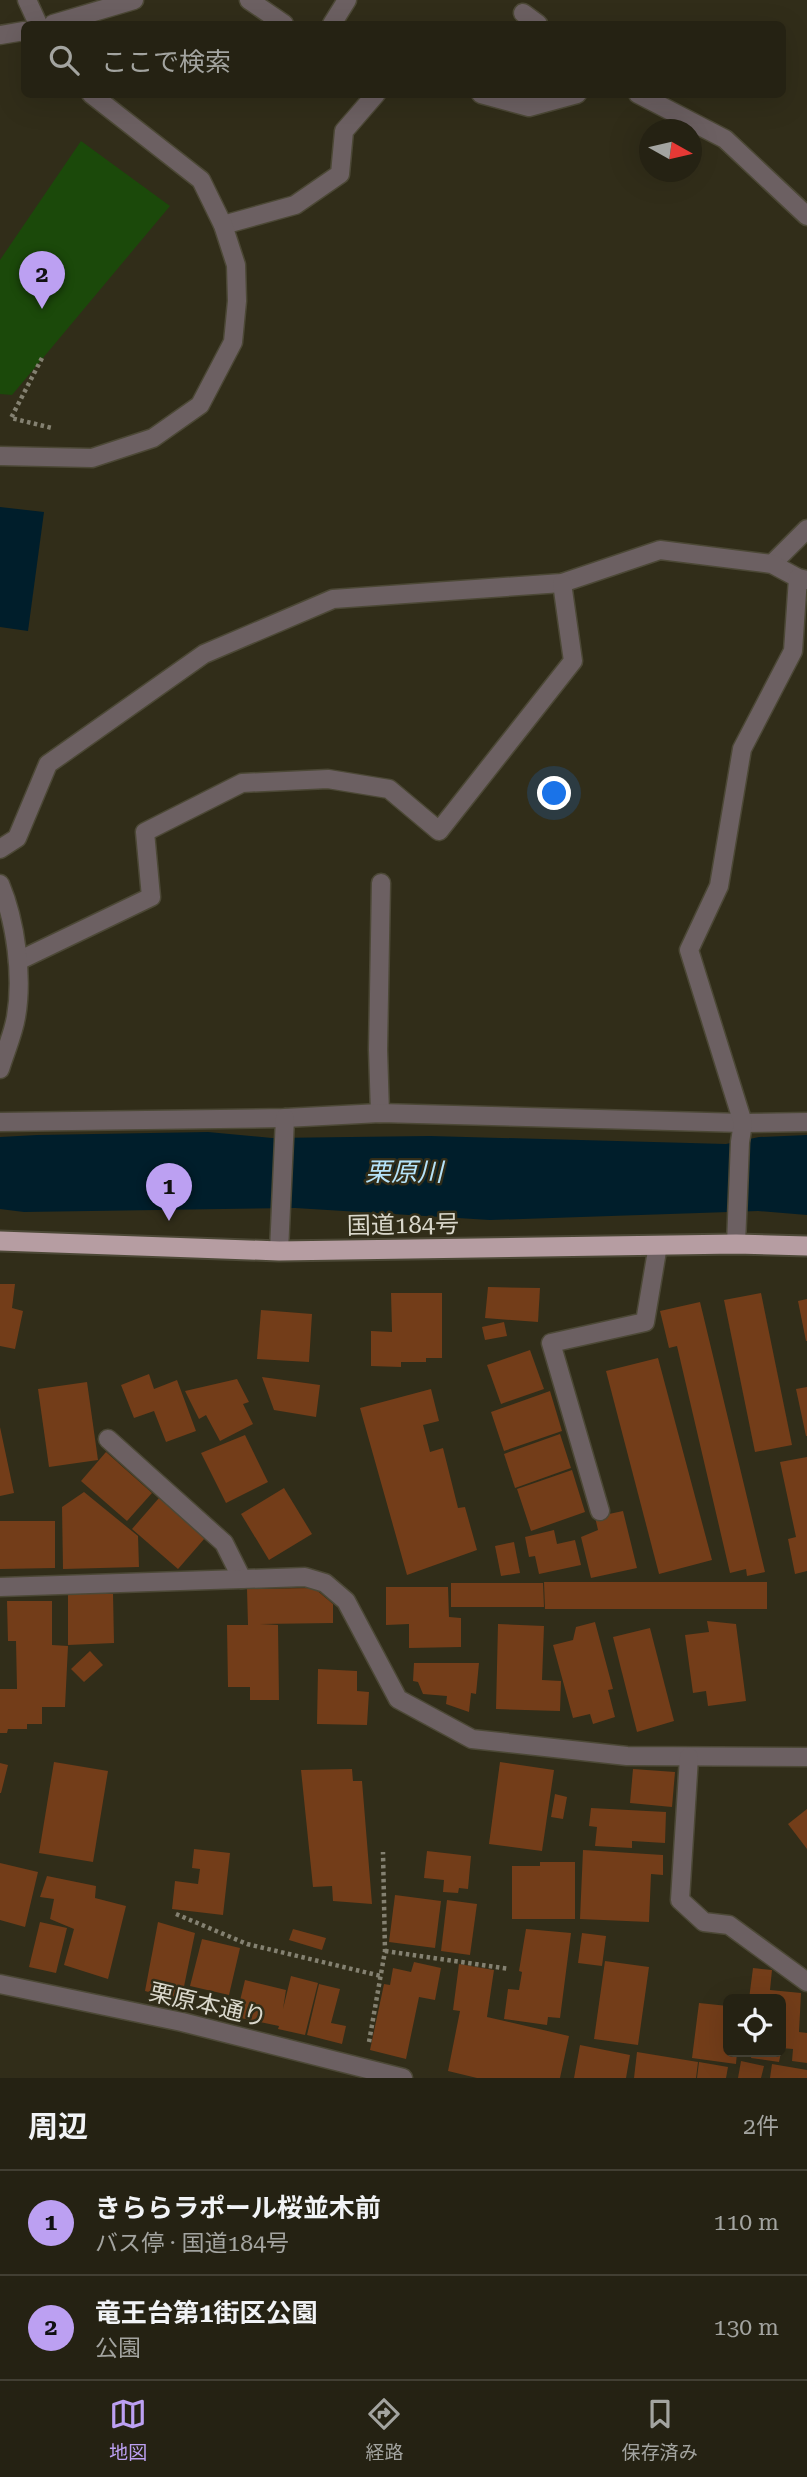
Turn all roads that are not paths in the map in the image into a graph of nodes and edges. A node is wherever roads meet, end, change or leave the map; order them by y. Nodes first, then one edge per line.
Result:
1 (27, 0) edge
2 (134, 0) edge
3 (249, 0) edge
4 (347, 0) edge
5 (523, 13) dead end
6 (37, 21) edge
7 (63, 21) edge
8 (280, 21) edge
9 (334, 21) edge
10 (534, 21) edge
11 (21, 32) edge
12 (0, 35) edge
13 (96, 98) edge
14 (373, 98) edge
15 (495, 98) edge
16 (562, 98) edge
17 (646, 98) edge
18 (807, 216) edge
19 (223, 225) junction
20 (0, 456) edge
21 (807, 529) edge
22 (772, 564) junction
23 (803, 579) edge
24 (562, 583) junction
25 (0, 849) edge
26 (381, 883) dead end
27 (0, 884) edge
28 (18, 961) junction
29 (0, 1069) edge
30 (380, 1113) junction
31 (285, 1118) junction
32 (0, 1122) edge
33 (807, 1122) edge
34 (743, 1123) junction
35 (0, 1241) edge
36 (736, 1244) junction
37 (659, 1245) junction
38 (807, 1246) edge
39 (279, 1251) junction
40 (108, 1439) dead end
41 (600, 1510) dead end
42 (242, 1579) junction
43 (0, 1587) edge
44 (689, 1757) junction
45 (807, 1757) edge
46 (807, 1982) edge
47 (0, 1984) edge
48 (403, 2078) edge

1 - 6 street
2 - 7 street
3 - 8 street
4 - 9 street
5 - 10 street
11 - 12 street
13 - 19 street
14 - 19 street
15 - 16 street
17 - 18 street
19 - 20 street
21 - 22 street
22 - 23 street
22 - 24 street
23 - 34 street
24 - 25 street
24 - 28 street
26 - 30 street
27 - 28 street
28 - 29 street
30 - 31 street
30 - 34 street
31 - 32 street
31 - 39 street
33 - 34 street
34 - 36 street
35 - 39 highway, 国道184号
36 - 37 highway, 国道184号
36 - 38 highway, 国道184号
37 - 39 highway, 国道184号
37 - 41 street
40 - 42 street
42 - 43 street
42 - 44 street
44 - 45 street
44 - 46 street
47 - 48 street, 栗原本通り

